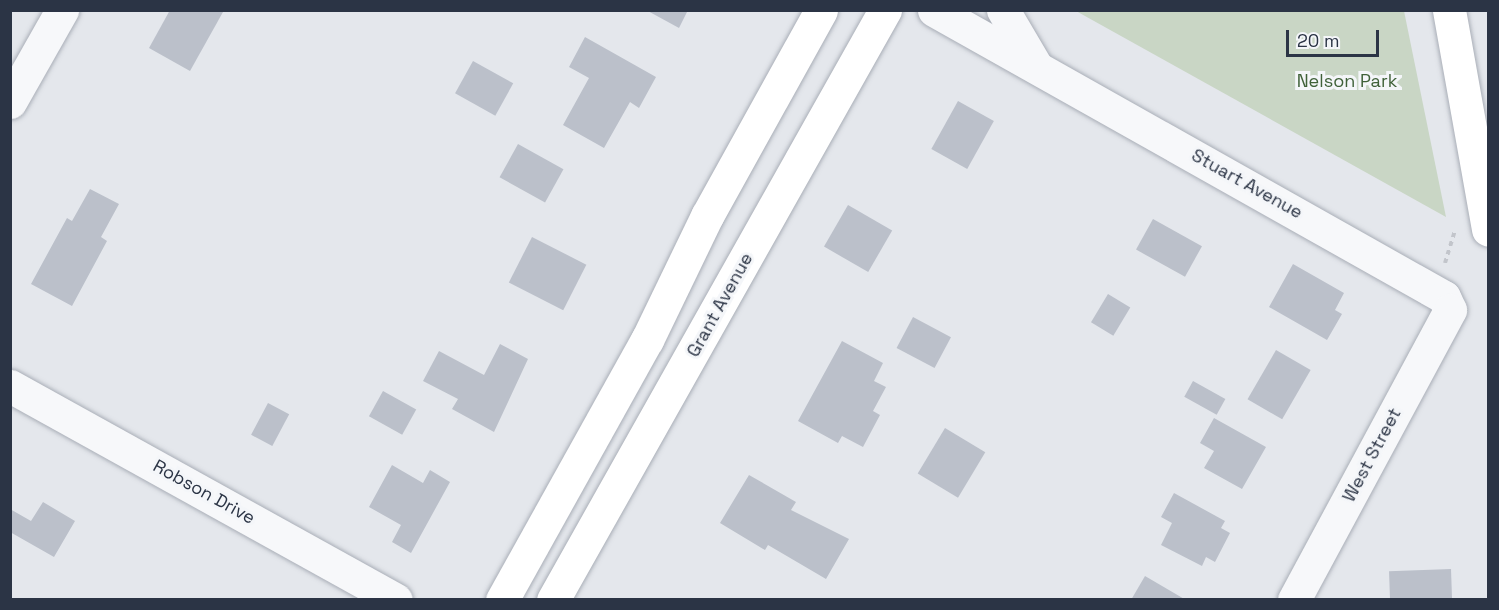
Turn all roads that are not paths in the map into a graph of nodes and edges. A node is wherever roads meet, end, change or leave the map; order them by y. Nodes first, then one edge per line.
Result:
1 (62, 10) edge
2 (821, 10) edge
3 (885, 10) edge
4 (934, 10) edge
5 (1003, 10) edge
6 (1449, 10) edge
7 (1037, 67) junction
8 (10, 102) edge
9 (1488, 228) edge
10 (1441, 299) joint
11 (10, 386) edge
12 (396, 600) edge
13 (502, 600) edge
14 (553, 600) edge
15 (1294, 600) edge

1 - 8 street
2 - 13 main road
3 - 14 main road, Grant Avenue
4 - 7 street, Stuart Avenue
5 - 7 street, Stuart Avenue
6 - 9 main road
7 - 10 street, Stuart Avenue
10 - 15 street, West Street
11 - 12 street, Robson Drive

